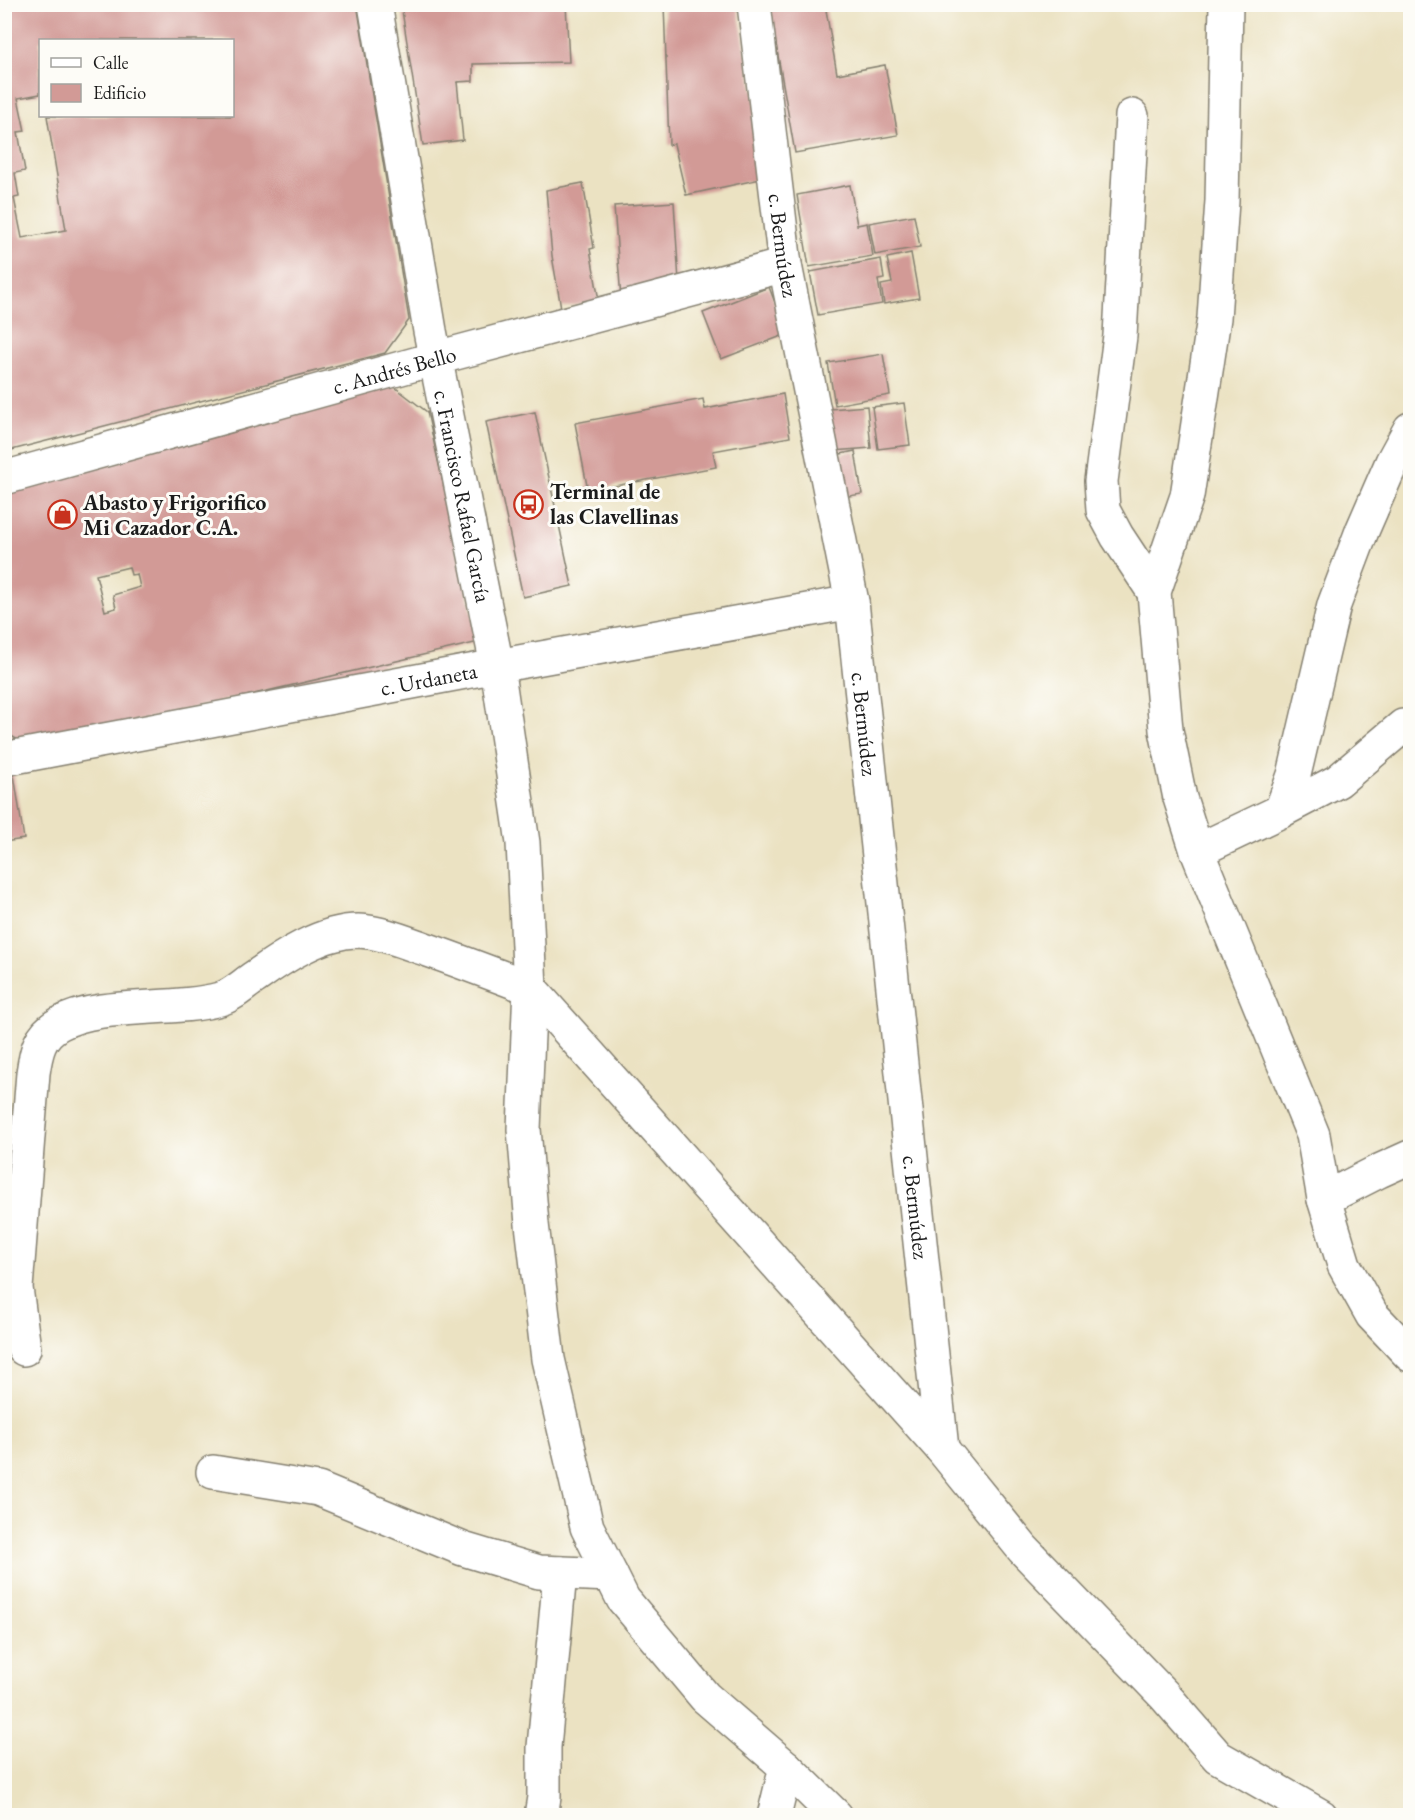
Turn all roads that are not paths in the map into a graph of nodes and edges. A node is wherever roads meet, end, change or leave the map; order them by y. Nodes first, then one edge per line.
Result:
1 (375, 4) edge
2 (754, 4) edge
3 (1226, 4) edge
4 (1132, 116) dead end
5 (785, 265) junction
6 (435, 360) junction
7 (1410, 429) edge
8 (4, 478) edge
9 (1154, 592) junction
10 (852, 602) junction
11 (496, 666) junction
12 (1403, 726) dead end
13 (4, 759) edge
14 (1281, 811) junction
15 (1197, 851) junction
16 (530, 988) junction
17 (1410, 1157) edge
18 (1324, 1199) junction
19 (24, 1349) dead end
20 (1410, 1355) edge
21 (942, 1449) junction
22 (213, 1472) dead end
23 (560, 1573) junction
24 (611, 1575) junction
25 (786, 1767) junction
26 (540, 1815) edge
27 (774, 1815) edge
28 (836, 1815) edge
29 (1322, 1815) edge

1 - 6 street, c. Francisco Rafael García
2 - 5 street, c. Bermúdez
3 - 9 street
4 - 9 street
5 - 6 street, c. Andrés Bello
5 - 10 street, c. Bermúdez
6 - 8 street, c. Andrés Bello
6 - 11 street, c. Francisco Rafael García
7 - 14 street
9 - 15 street
10 - 11 street, c. Urdaneta
10 - 21 street, c. Bermúdez
11 - 13 street, c. Urdaneta
11 - 16 street, c. Francisco Rafael García
12 - 14 street
14 - 15 street
15 - 18 street
16 - 19 street
16 - 21 street
16 - 24 street, c. Francisco Rafael García
17 - 18 street
18 - 20 street
21 - 29 street
22 - 23 street
23 - 24 street
23 - 26 street
24 - 25 street, c. Francisco Rafael García
25 - 27 street
25 - 28 street, c. Francisco Rafael García

